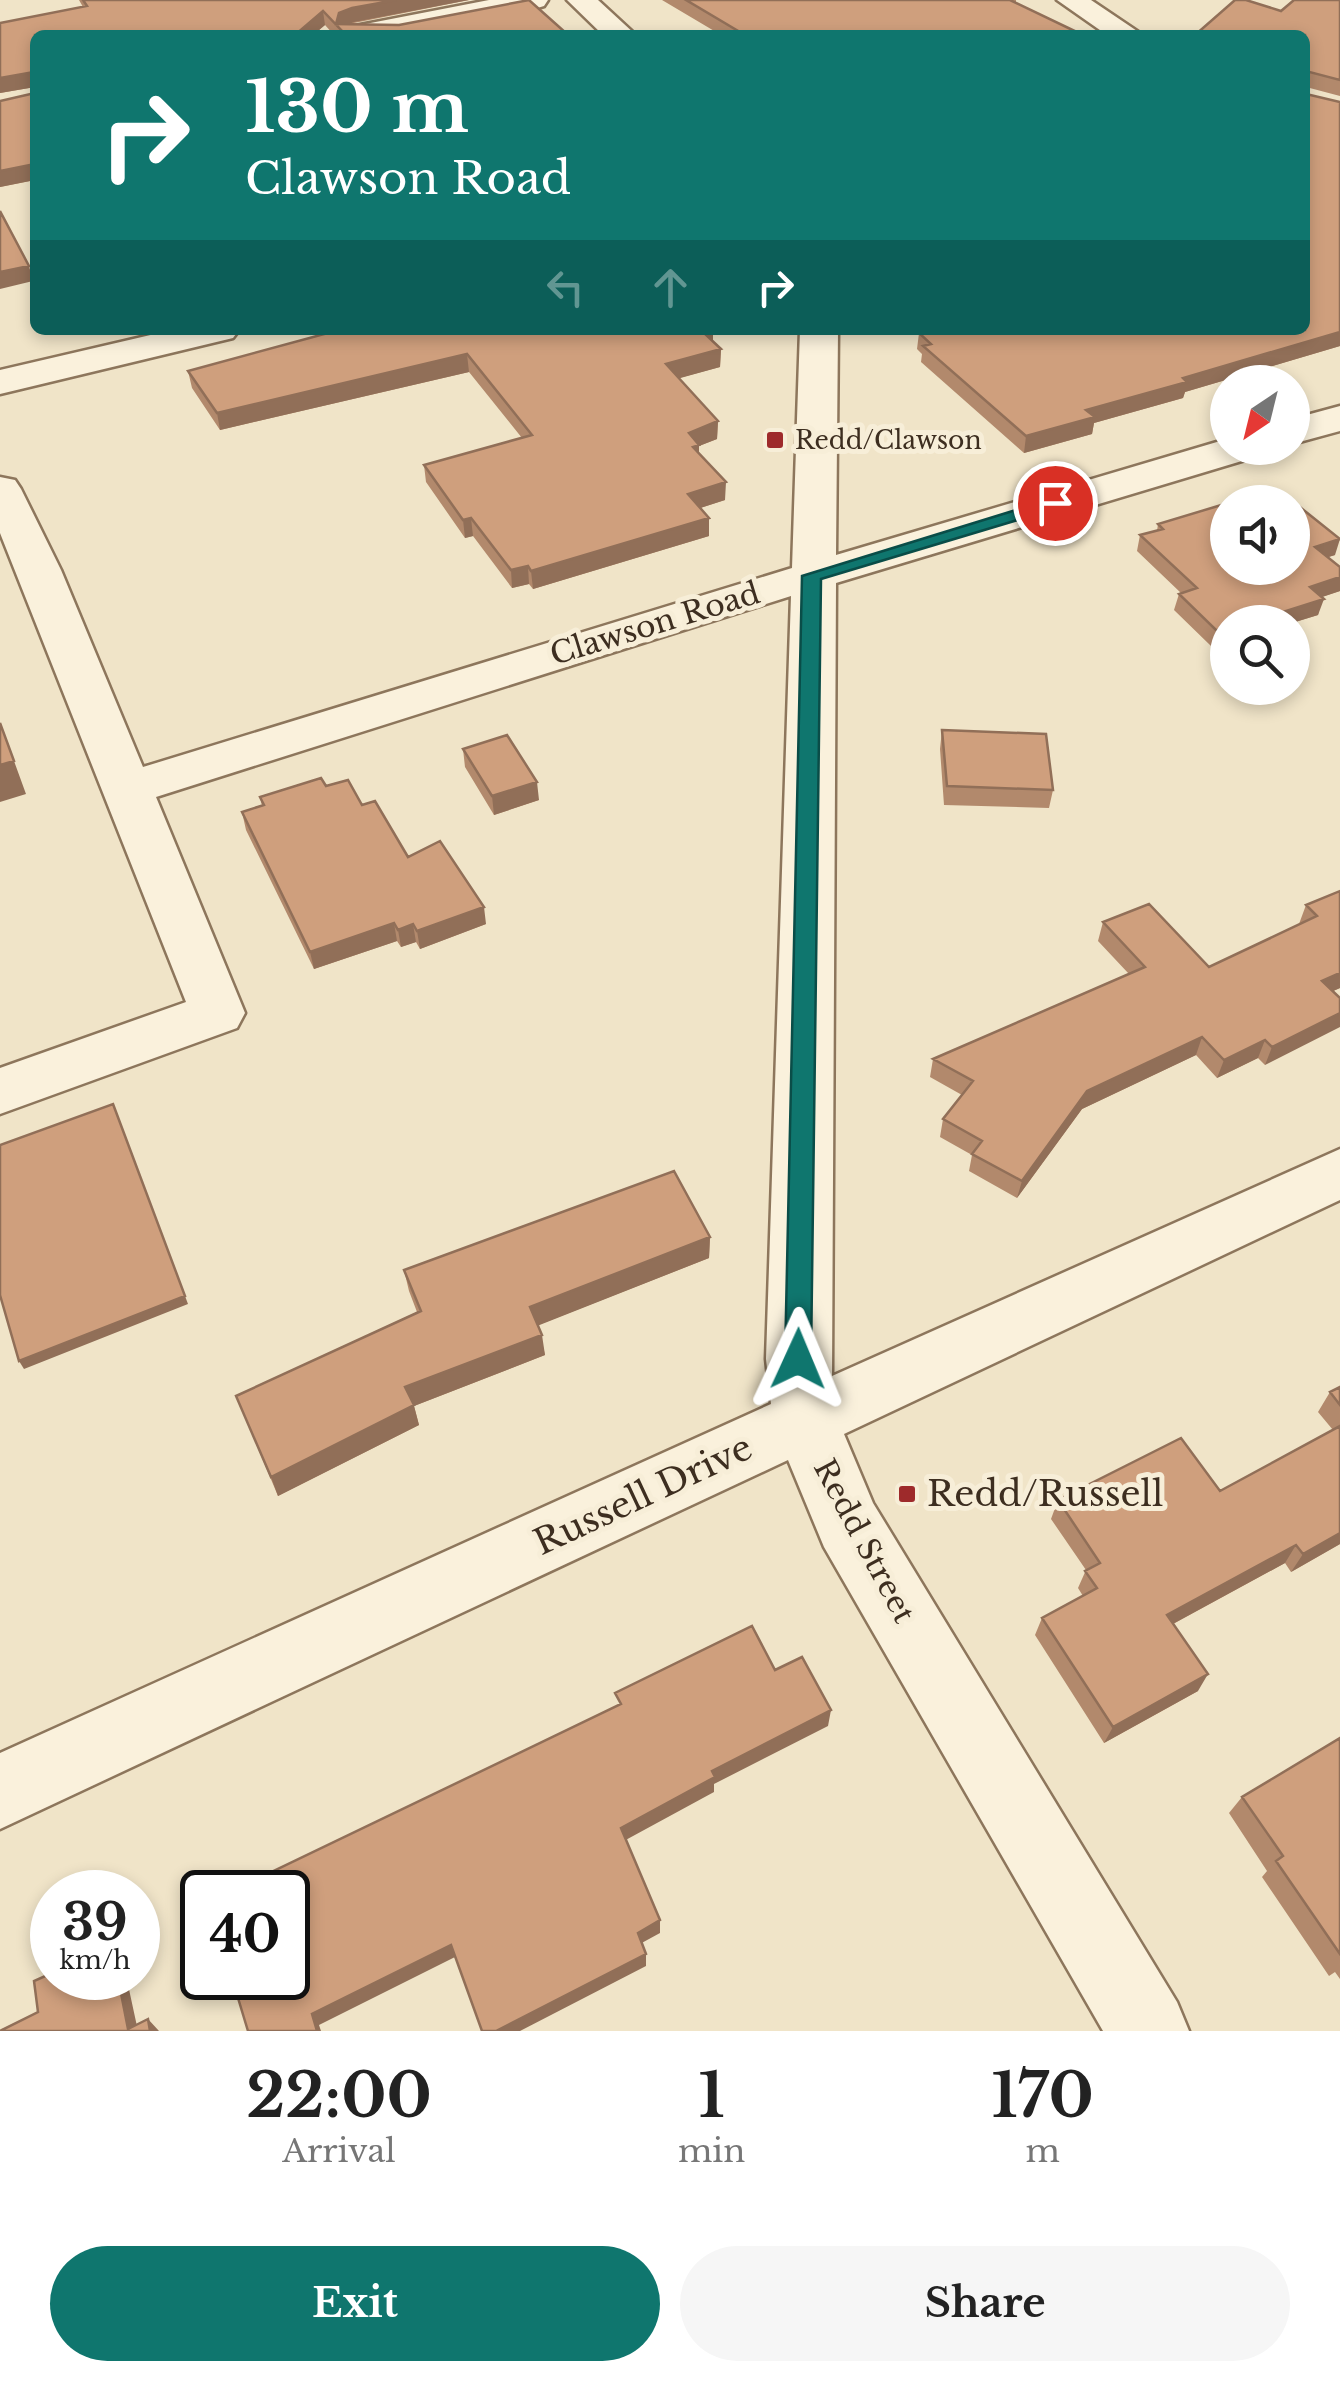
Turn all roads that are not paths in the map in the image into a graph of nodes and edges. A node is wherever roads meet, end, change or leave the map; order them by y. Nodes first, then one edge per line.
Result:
1 (534, 0) edge
2 (581, 0) edge
3 (1071, 0) edge
4 (381, 30) edge
5 (614, 30) edge
6 (1120, 30) edge
7 (199, 335) edge
8 (819, 335) edge
9 (0, 382) edge
10 (1340, 418) edge
11 (1310, 427) edge
12 (1210, 457) edge
13 (0, 489) edge
14 (812, 576) junction
15 (127, 789) junction
16 (0, 1090) edge
17 (1340, 1172) edge
18 (806, 1420) junction
19 (2, 1785) edge
20 (1148, 2031) edge

1 - 4 street
2 - 5 street
3 - 6 street
7 - 9 street
8 - 14 street, Redd Street
10 - 11 street
12 - 14 street, Clawson Road
13 - 15 street
14 - 15 street, Clawson Road
14 - 18 street, Redd Street
15 - 16 street
17 - 18 street, Russell Drive
18 - 19 street, Russell Drive
18 - 20 street, Redd Street

